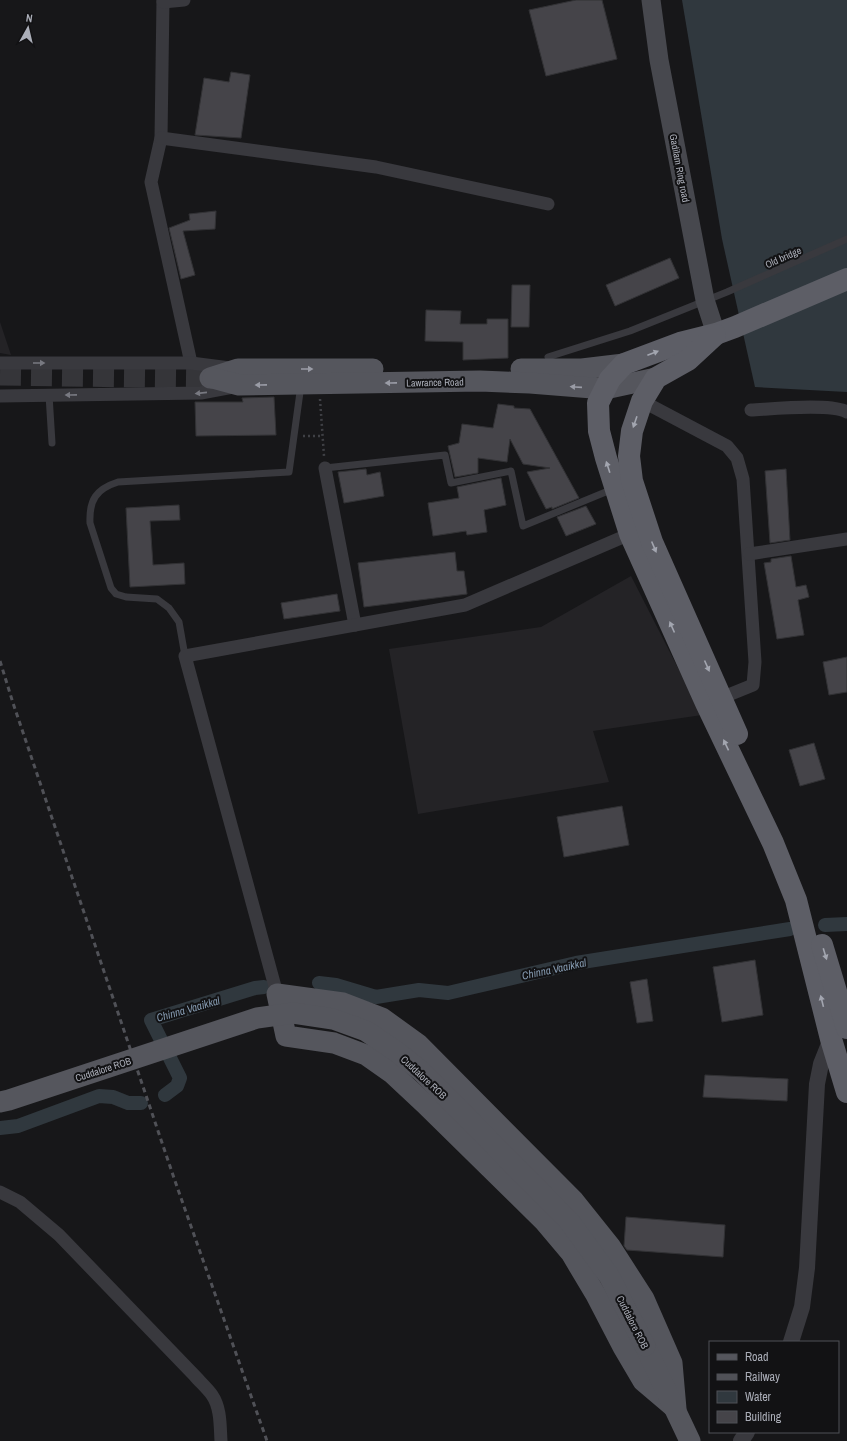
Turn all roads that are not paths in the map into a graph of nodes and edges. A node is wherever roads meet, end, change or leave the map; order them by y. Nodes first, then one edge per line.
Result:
1 (184, 0) edge
2 (651, 0) edge
3 (163, 1) edge
4 (162, 138) junction
5 (548, 204) dead end
6 (847, 239) edge
7 (847, 279) edge
8 (706, 300) junction
9 (725, 331) junction
10 (548, 357) dead end
11 (0, 363) edge
12 (191, 363) junction
13 (624, 364) junction
14 (239, 377) junction
15 (210, 378) tunnel mouth
16 (656, 378) junction
17 (310, 385) junction
18 (605, 389) junction
19 (49, 395) junction
20 (0, 396) edge
21 (642, 402) junction
22 (751, 410) dead end
23 (847, 412) edge
24 (52, 443) dead end
25 (325, 468) joint
26 (615, 488) junction
27 (630, 534) junction
28 (847, 539) edge
29 (749, 554) junction
30 (355, 625) junction
31 (185, 656) junction
32 (721, 698) junction
33 (277, 994) junction
34 (839, 1034) edge
35 (847, 1092) edge
36 (0, 1102) edge
37 (0, 1192) edge
38 (791, 1341) edge
39 (676, 1409) junction
40 (222, 1441) edge
41 (690, 1441) edge

1 - 3 street
2 - 8 main road, Gadilam Ring road
3 - 4 street
4 - 5 street
4 - 12 street
6 - 8 lane, Old bridge
7 - 9 highway
8 - 9 main road, Gadilam Ring road
8 - 10 lane, Old bridge
13 -> 9 highway
9 - 16 highway
11 -> 12 street
12 - 14 street
14 -> 13 main road, Lawrance Road
13 - 18 highway
14 - 15 main road, Lawrance Road
17 -> 14 main road, Lawrance Road
14 -> 19 street
16 - 18 main road, Lawrance Road
16 - 21 highway
18 -> 17 main road, Lawrance Road
17 - 31 lane
26 -> 18 highway
19 - 20 street
19 - 24 lane
21 - 29 street
21 -> 32 highway
22 - 23 street
25 - 26 lane
25 - 30 street
26 - 27 highway
27 - 30 street
34 -> 27 highway
28 - 29 street
29 - 32 street
30 - 31 street
31 - 33 street
32 -> 34 highway
33 - 39 main road
33 - 39 main road
34 - 35 highway
34 - 38 street
36 - 39 main road, Cuddalore ROB, bridge
37 - 40 street
39 - 41 main road, Cuddalore ROB

